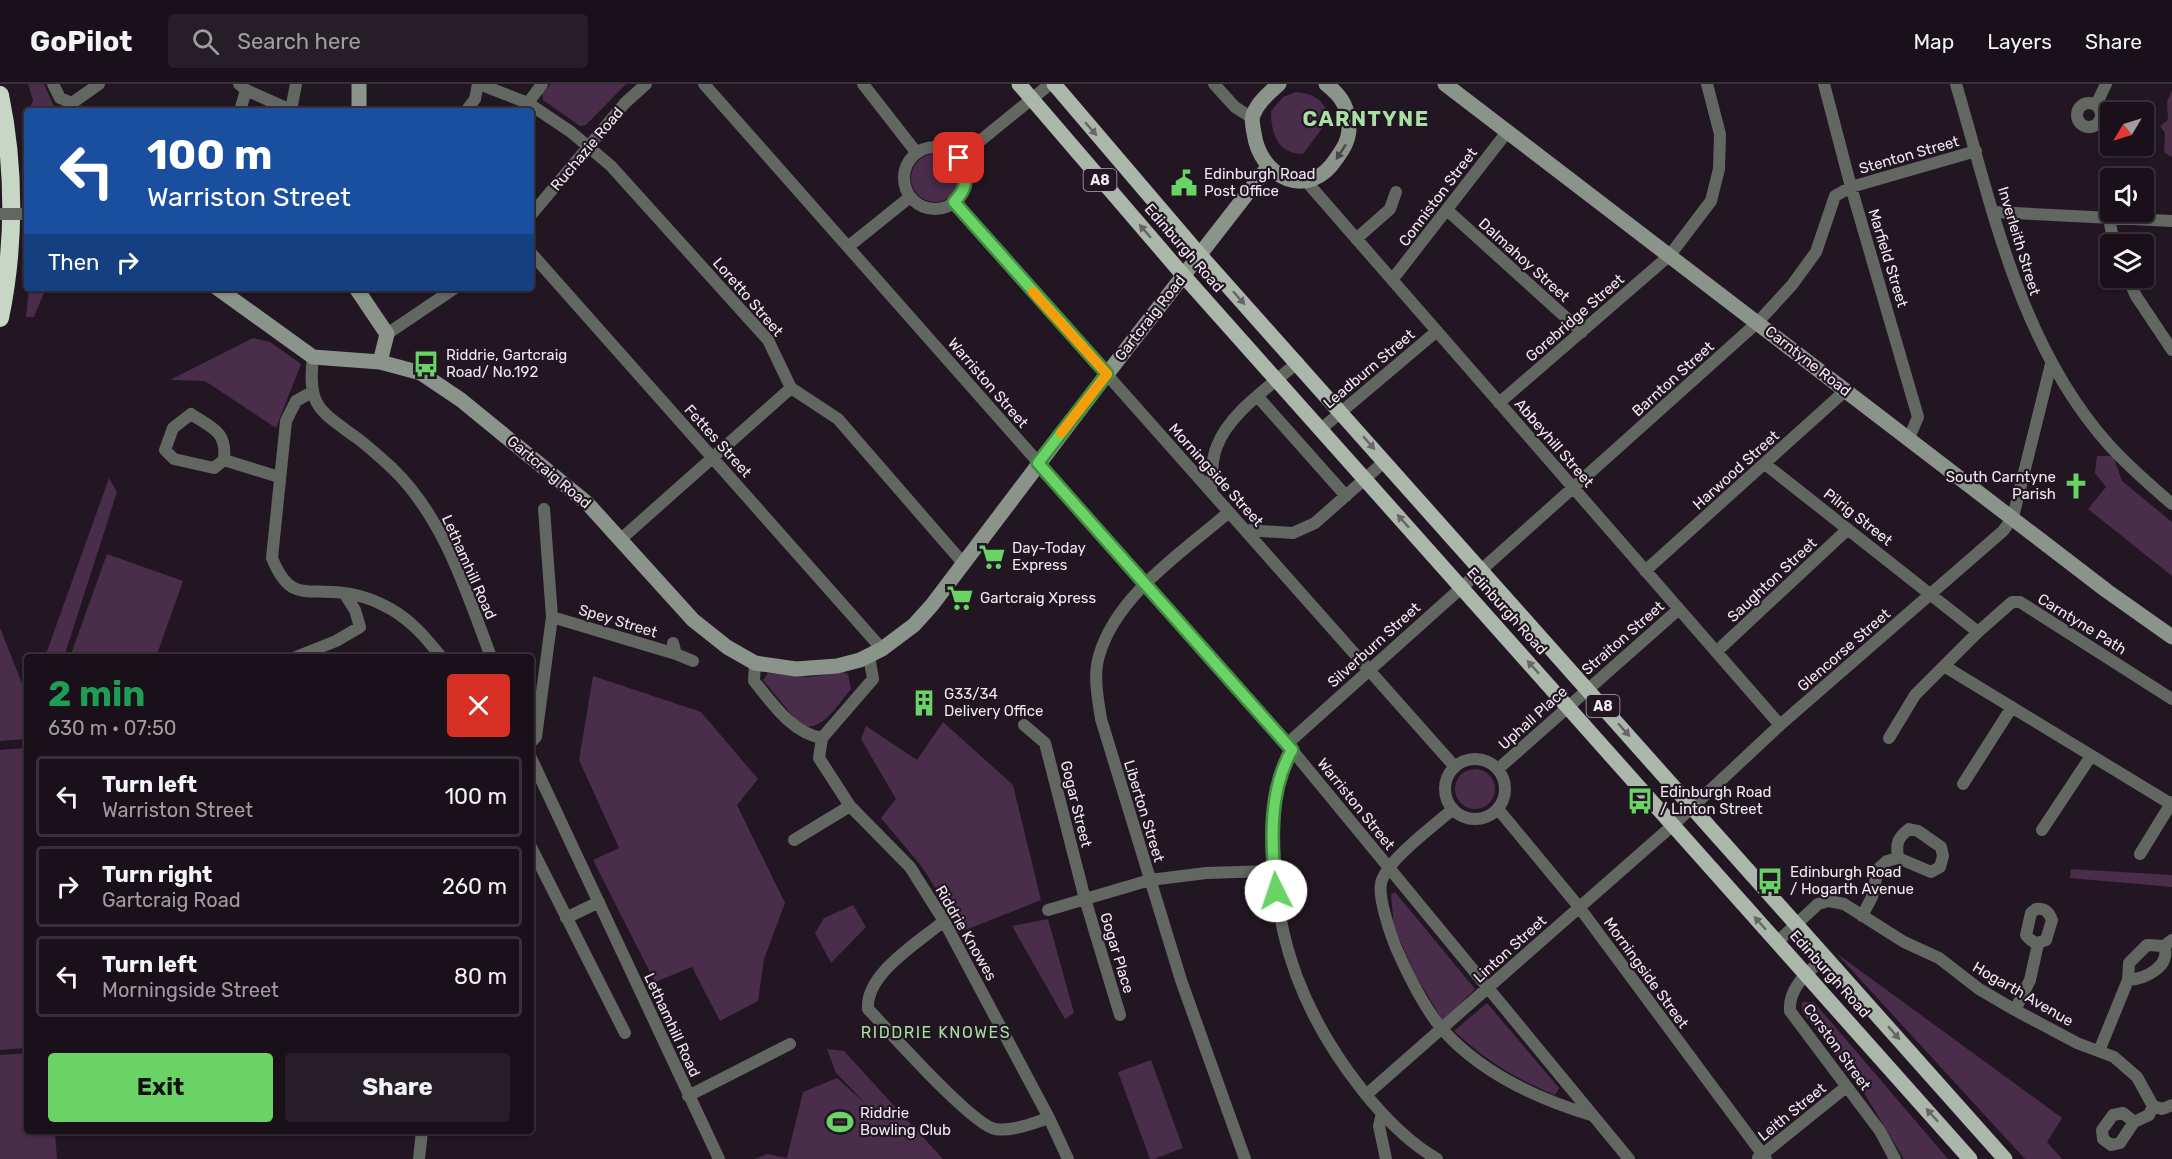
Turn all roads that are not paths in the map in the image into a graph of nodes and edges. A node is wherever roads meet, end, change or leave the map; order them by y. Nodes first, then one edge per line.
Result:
1 (53, 84) edge
2 (99, 84) edge
3 (296, 84) edge
4 (359, 84) edge
5 (479, 84) edge
6 (542, 84) edge
7 (646, 84) edge
8 (704, 84) edge
9 (863, 84) edge
10 (1019, 84) edge
11 (1050, 84) edge
12 (1054, 84) edge
13 (1214, 84) edge
14 (1279, 84) edge
15 (1326, 84) edge
16 (1445, 84) edge
17 (1707, 84) edge
18 (1824, 84) edge
19 (1956, 84) edge
20 (2106, 84) edge
21 (243, 87) edge
22 (1341, 89) edge
23 (0, 95) edge
24 (1032, 99) junction
25 (528, 103) junction
26 (2096, 105) dead end
27 (240, 108) edge
28 (286, 108) edge
29 (292, 108) edge
30 (359, 108) edge
31 (468, 108) edge
32 (1252, 117) junction
33 (1507, 132) junction
34 (589, 146) junction
35 (1976, 151) junction
36 (916, 152) junction
37 (959, 158) junction
38 (1267, 168) junction
39 (1306, 181) junction
40 (1851, 187) junction
41 (1396, 192) dead end
42 (910, 197) junction
43 (954, 202) junction
44 (1447, 210) junction
45 (534, 211) edge
46 (1994, 212) junction
47 (0, 214) edge
48 (24, 214) edge
49 (2100, 218) edge
50 (2154, 220) edge
51 (2172, 221) edge
52 (1356, 239) junction
53 (849, 246) junction
54 (1200, 255) junction
55 (1670, 255) junction
56 (534, 256) edge
57 (1183, 275) junction
58 (1392, 280) junction
59 (2132, 288) edge
60 (221, 291) edge
61 (358, 291) edge
62 (451, 291) edge
63 (0, 318) edge
64 (1758, 322) junction
65 (1437, 331) junction
66 (1582, 332) junction
67 (387, 334) junction
68 (2172, 350) edge
69 (313, 357) junction
70 (380, 362) junction
71 (1298, 362) junction
72 (2051, 364) junction
73 (1107, 374) junction
74 (1278, 380) junction
75 (791, 388) junction
76 (1846, 390) junction
77 (312, 392) junction
78 (1258, 397) junction
79 (1499, 403) junction
80 (1341, 411) junction
81 (1321, 429) junction
82 (1909, 438) junction
83 (712, 458) junction
84 (224, 460) junction
85 (1385, 461) junction
86 (1038, 463) junction
87 (1765, 464) junction
88 (279, 477) junction
89 (1365, 479) junction
90 (1574, 489) junction
91 (1211, 492) junction
92 (1346, 496) junction
93 (2172, 504) edge
94 (544, 509) dead end
95 (1229, 512) junction
96 (2013, 517) junction
97 (1848, 529) junction
98 (1245, 530) junction
99 (621, 539) junction
100 (963, 563) junction
101 (1481, 568) junction
102 (1645, 571) junction
103 (1146, 584) junction
104 (1461, 586) junction
105 (344, 593) junction
106 (1931, 595) junction
107 (1679, 609) junction
108 (552, 617) junction
109 (1978, 632) junction
110 (2172, 637) edge
111 (1716, 652) junction
112 (304, 654) edge
113 (439, 654) edge
114 (490, 654) edge
115 (870, 655) junction
116 (693, 661) dead end
117 (759, 663) junction
118 (1944, 666) junction
119 (1370, 670) junction
120 (1588, 689) junction
121 (2172, 699) edge
122 (1567, 706) junction
123 (2012, 707) junction
124 (1024, 725) dead end
125 (1780, 725) junction
126 (822, 738) junction
127 (1889, 738) dead end
128 (534, 739) edge
129 (1290, 747) junction
130 (2091, 756) junction
131 (1455, 767) junction
132 (1498, 769) junction
133 (534, 773) edge
134 (1963, 784) dead end
135 (537, 788) edge
136 (2172, 803) edge
137 (850, 806) junction
138 (1693, 806) junction
139 (1453, 809) junction
140 (1498, 809) junction
141 (1673, 825) junction
142 (2042, 830) dead end
143 (794, 840) dead end
144 (534, 853) edge
145 (2140, 854) dead end
146 (1898, 858) dead end
147 (1389, 867) junction
148 (1274, 871) junction
149 (1150, 880) junction
150 (1085, 899) junction
151 (599, 902) junction
152 (1579, 907) junction
153 (1048, 910) dead end
154 (1862, 916) junction
155 (566, 918) junction
156 (945, 921) junction
157 (1796, 923) junction
158 (1777, 942) junction
159 (2168, 943) edge
160 (2038, 944) dead end
161 (1826, 956) junction
162 (1807, 974) junction
163 (2128, 980) junction
164 (1488, 989) junction
165 (2015, 1010) junction
166 (1120, 1015) dead end
167 (1442, 1029) junction
168 (625, 1033) dead end
169 (790, 1044) dead end
170 (2099, 1051) junction
171 (1846, 1088) junction
172 (1366, 1095) junction
173 (688, 1096) junction
174 (2172, 1105) edge
175 (2153, 1106) junction
176 (1382, 1113) junction
177 (1591, 1114) junction
178 (1049, 1118) junction
179 (2134, 1122) dead end
180 (422, 1134) edge
181 (1762, 1158) edge
182 (419, 1159) edge
183 (719, 1159) edge
184 (1068, 1159) edge
185 (1245, 1159) edge
186 (1386, 1159) edge
187 (1437, 1159) edge
188 (1629, 1159) edge
189 (1895, 1159) edge
190 (1970, 1159) edge
191 (2005, 1159) edge

1 - 2 street
3 - 29 street
4 - 30 street
5 - 25 street, Loretto Street
5 - 31 street
6 - 25 street
7 - 34 street, Ruchazie Road
8 - 53 street, Warriston Street
9 - 36 street
10 - 24 main road, Edinburgh Road / A8
11 - 24 street
12 -> 54 main road, Edinburgh Road / A8
13 - 32 street
14 - 32 street
15 - 22 street
16 - 33 street, Carntyne Road
17 - 55 street, Gorebridge Street
18 - 40 street, Marfield Street
19 - 35 street, Inverleith Street
20 - 26 street
21 - 27 street
21 - 28 street
22 -> 39 street
23 - 63 highway
24 - 37 street
57 -> 24 main road, Edinburgh Road / A8
25 - 34 street, Loretto Street
32 - 38 street
33 - 44 street, Conniston Street
33 - 55 street, Carntyne Road
34 - 45 street, Ruchazie Road
34 - 75 street, Loretto Street
35 - 40 street, Stenton Street
35 - 46 street, Inverleith Street
36 - 37 street
36 - 42 street
37 - 43 street
38 - 39 street
38 - 54 street, Gartcraig Road
39 - 52 street, Abbeyhill Street
40 - 64 street, Barnton Street
40 - 82 street, Marfield Street
41 - 52 street
42 - 43 street
42 - 53 street
43 - 73 street, Morningside Street
44 - 58 street, Conniston Street
44 - 66 street, Dalmahoy Street
46 - 49 street
46 - 72 street, Inverleith Street
47 - 48 street, bridge
50 - 51 street
52 - 58 street, Abbeyhill Street
53 - 86 street, Warriston Street
54 - 57 street, Gartcraig Road
54 -> 71 main road, Edinburgh Road / A8
55 - 64 street, Carntyne Road
55 - 66 street, Gorebridge Street
56 - 83 street, Fettes Street
57 - 73 street, Gartcraig Road
57 - 74 main road, Edinburgh Road / A8
58 - 65 street, Abbeyhill Street
59 - 68 street
60 - 69 street
61 - 67 street
62 - 67 street
64 - 76 street, Carntyne Road
64 - 90 street, Barnton Street
65 - 79 street, Abbeyhill Street
65 - 80 street, Leadburn Street
66 - 79 street, Gorebridge Street
67 - 70 street
69 - 70 street, Gartcraig Road
69 - 77 street
70 - 99 street, Gartcraig Road
71 - 74 street
71 - 80 main road, Edinburgh Road / A8
72 - 93 street, Inverleith Street
72 - 96 street
73 - 86 street, Gartcraig Road
73 - 91 street, Morningside Street
74 - 78 street
74 - 81 main road, Edinburgh Road / A8
75 - 83 street
75 - 100 street
76 - 82 street, Carntyne Road
76 - 87 street, Harwood Street
77 - 88 street
77 - 114 street, Lethamhill Road
78 - 91 street
78 - 92 street
79 - 90 street, Abbeyhill Street
80 - 81 street, Leadburn Street
80 -> 85 main road, Edinburgh Road / A8
81 - 89 main road, Edinburgh Road / A8
82 - 96 street, Carntyne Road
83 - 99 street
83 - 115 street, Fettes Street
84 - 84 street
84 - 88 street
85 - 89 street
85 - 101 main road, Edinburgh Road / A8
86 - 100 street, Gartcraig Road
86 - 103 street, Warriston Street
87 - 97 street, Pilrig Street
87 - 102 street, Harwood Street
88 - 105 street
89 - 92 street
104 -> 89 main road, Edinburgh Road / A8
90 - 101 street, Barnton Street
90 - 102 street, Abbeyhill Street
91 - 95 street, Morningside Street
92 - 98 street
94 - 108 street
95 - 98 street, Morningside Street
95 - 103 street, Liberton Street
96 - 106 street, Glencorse Street
96 - 110 street, Carntyne Road
97 - 106 street, Pilrig Street
97 - 111 street, Saughton Street
98 - 119 street, Morningside Street
99 - 117 street, Gartcraig Road
100 - 115 street, Gartcraig Road
101 - 104 street, Silverburn Street
101 - 120 main road, Edinburgh Road / A8
102 - 107 street, Abbeyhill Street
103 - 129 street, Warriston Street
103 - 149 street, Liberton Street
104 - 119 street, Silverburn Street
122 -> 104 main road, Edinburgh Road / A8
105 - 112 street
105 - 113 street
106 - 109 street, Pilrig Street
106 - 125 street, Glencorse Street
107 - 111 street, Abbeyhill Street
107 - 120 street, Straiton Street
108 - 116 street, Spey Street
108 - 128 street
109 - 118 street, Carntyne Path
109 - 121 street, Carntyne Path
111 - 125 street, Abbeyhill Street
115 - 117 street, Gartcraig Road
115 - 126 street
117 - 126 street
118 - 123 street
118 - 127 street, Carntyne Path
119 - 129 street, Silverburn Street
119 - 131 street, Morningside Street
120 - 122 street, Uphall Place
120 -> 138 main road, Edinburgh Road / A8
122 - 132 street, Uphall Place
122 - 141 main road, Edinburgh Road / A8
123 - 130 street
123 - 134 street
124 - 150 street, Gogar Street
125 - 138 street, Glencorse Street
126 - 137 street, Riddrie Knowes
129 - 147 street, Warriston Street
129 - 148 street
130 - 136 street
130 - 142 street
131 - 132 street
131 - 139 street
132 - 140 street
133 - 135 street, Lethamhill Road
135 - 151 street, Lethamhill Road
136 - 145 street
137 - 143 street
137 - 156 street, Riddrie Knowes
138 - 141 street, Glencorse Street
138 - 157 main road, Edinburgh Road / A8
139 - 140 street
139 - 147 street
140 - 152 street, Morningside Street
141 - 152 street, Linton Street
158 -> 141 main road, Edinburgh Road / A8
144 - 155 street
146 - 154 street
147 - 164 street, Warriston Street
147 - 167 street, Warriston Street
148 - 149 street
148 - 172 street
149 - 150 street
149 - 185 street, Liberton Street
150 - 153 street
150 - 166 street, Gogar Place
151 - 155 street
151 - 173 street, Lethamhill Road
152 - 164 street, Linton Street
152 - 181 street, Morningside Street
154 - 157 street, Hogarth Avenue
154 - 165 street, Hogarth Avenue
155 - 168 street
156 - 178 street, Riddrie Knowes
156 - 178 street
157 - 158 street, Hogarth Avenue
157 - 161 main road, Edinburgh Road / A8
158 - 162 main road, Edinburgh Road / A8
159 - 163 street
159 - 163 street
160 - 165 street
161 - 162 street, Corston Street
161 -> 191 main road, Edinburgh Road / A8
162 - 171 street, Corston Street
190 -> 162 main road, Edinburgh Road / A8
163 - 170 street
164 - 167 street, Linton Street
164 - 177 street, Warriston Street
165 - 170 street, Hogarth Avenue
167 - 172 street, Linton Street
167 - 177 street, Warriston Street
169 - 173 street
170 - 175 street, Hogarth Avenue
171 - 181 street, Leith Street
171 - 189 street, Corston Street
172 - 176 street
173 - 183 street, Lethamhill Road
174 - 175 street
175 - 179 street
176 - 186 street
176 - 187 street
177 - 188 street, Warriston Street
178 - 184 street, Riddrie Knowes
180 - 182 street

